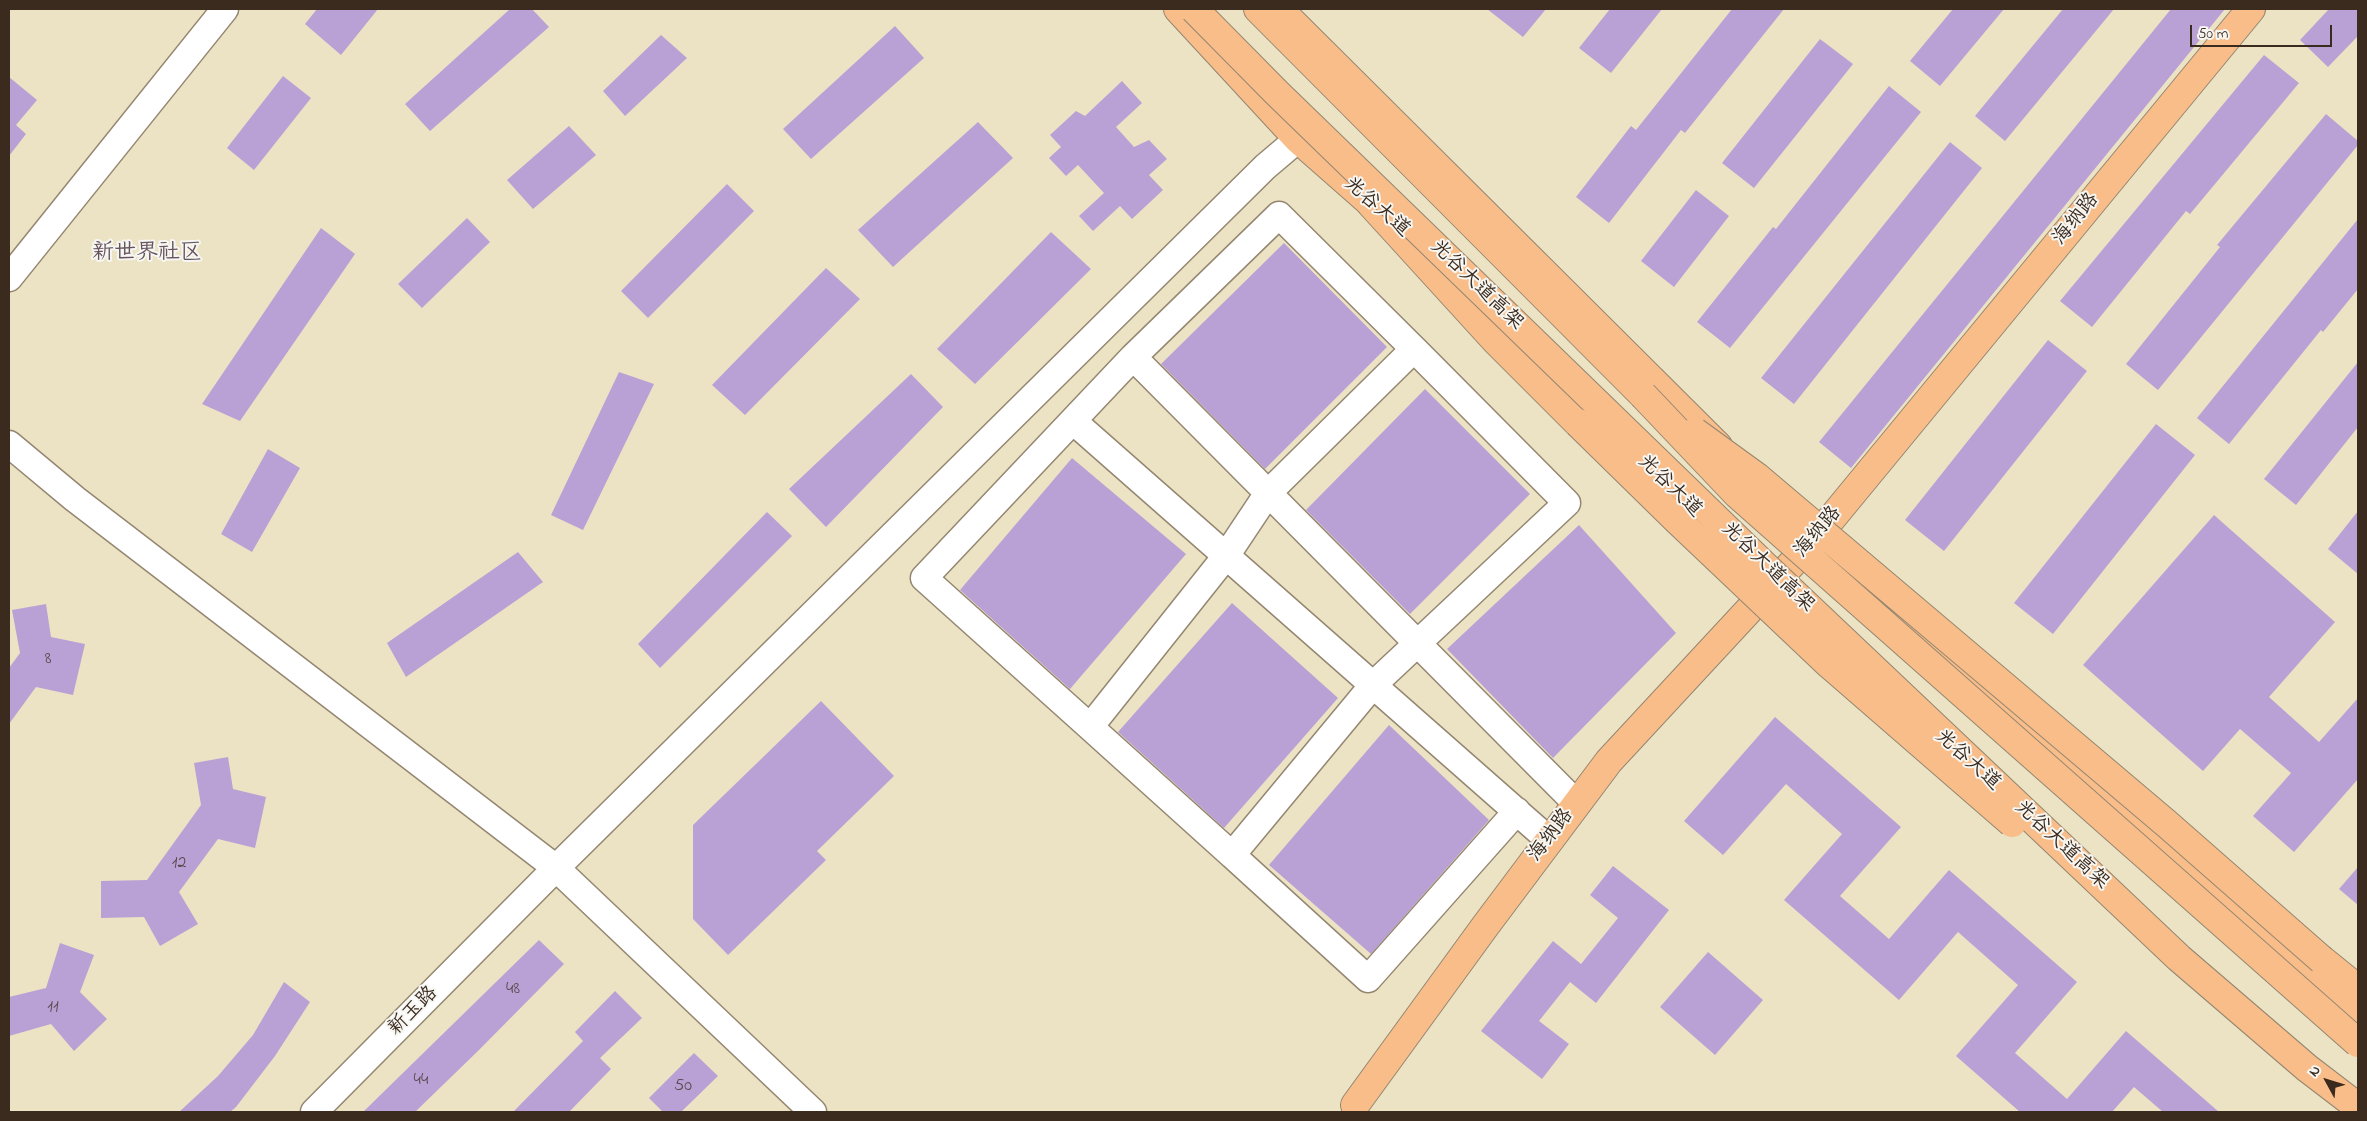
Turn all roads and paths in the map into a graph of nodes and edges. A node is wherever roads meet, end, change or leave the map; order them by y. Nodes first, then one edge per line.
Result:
1 (226, 9) edge
2 (1177, 9) edge
3 (1186, 9) edge
4 (1194, 9) edge
5 (1258, 9) edge
6 (1279, 9) edge
7 (2250, 9) edge
8 (1277, 93) junction
9 (1298, 139) junction
10 (1371, 204) junction
11 (9, 278) edge
12 (1414, 349) junction
13 (1133, 357) junction
14 (1644, 395) junction
15 (1073, 421) junction
16 (9, 444) edge
17 (1268, 493) junction
18 (1813, 541) junction
19 (1226, 556) junction
20 (1772, 586) junction
21 (1416, 642) junction
22 (1373, 685) junction
23 (1090, 727) junction
24 (1577, 804) junction
25 (1517, 812) junction
26 (1549, 840) junction
27 (1232, 855) junction
28 (556, 868) junction
29 (2179, 958) junction
30 (2358, 989) edge
31 (2300, 992) junction
32 (2358, 1022) edge
33 (2358, 1028) edge
34 (2358, 1043) edge
35 (2307, 1068) junction
36 (1355, 1105) dead end
37 (2358, 1106) edge
38 (314, 1112) edge
39 (813, 1112) edge
40 (2344, 1112) edge

1 - 11 street
2 - 8 main road, bridge
2 - 9 main road, 光谷大道
3 - 8 main road, bridge
4 - 8 main road, 光谷大道高架, bridge
5 - 14 main road, 光谷大道高架
6 - 18 main road
7 - 18 main road, 海纳路
8 - 29 main road, 光谷大道高架, bridge
9 - 10 main road, 光谷大道
9 - 28 street, 新玉路
10 - 20 main road, 光谷大道
10 - 29 main road, bridge
12 - 13 street
12 - 17 street
12 - 21 street
13 - 15 street
13 - 17 street
14 - 30 main road, bridge
14 - 31 main road, 光谷大道高架, bridge
15 - 19 street
15 - 23 street
16 - 28 street
17 - 19 street
17 - 21 street
18 - 20 main road, 海纳路
18 - 32 main road
19 - 22 street
19 - 23 street
20 - 24 main road, 海纳路
20 - 37 main road, 光谷大道
21 - 22 street
21 - 24 street
22 - 25 street
22 - 27 street
23 - 27 street
24 - 26 main road, 海纳路
25 - 26 street
25 - 27 street
26 - 36 main road, 海纳路
28 - 38 street, 新玉路
28 - 39 street
29 - 35 main road, 光谷大道高架, bridge
31 - 33 main road, bridge
31 - 34 main road, 光谷大道高架, bridge
35 - 37 main road, 光谷大道高架, bridge
35 - 40 main road, bridge

